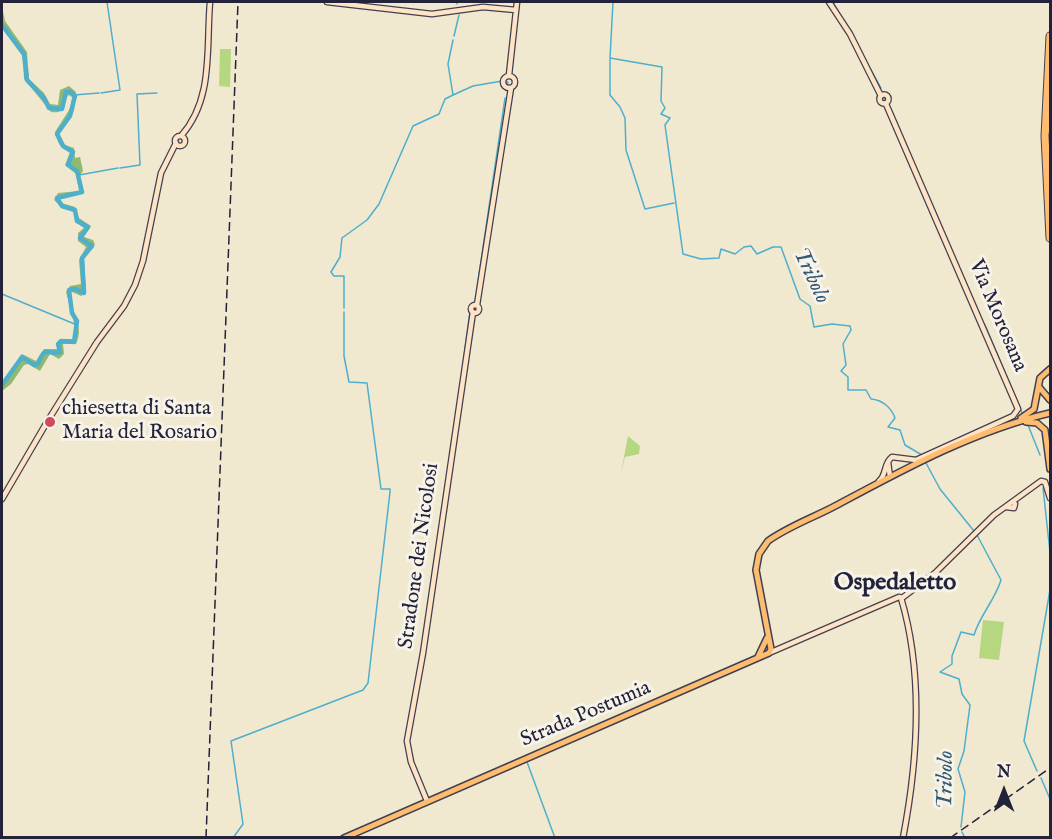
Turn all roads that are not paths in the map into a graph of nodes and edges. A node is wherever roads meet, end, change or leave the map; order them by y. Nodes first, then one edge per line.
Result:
1 (210, 2) edge
2 (327, 2) edge
3 (517, 2) edge
4 (829, 2) edge
5 (516, 10) junction
6 (1050, 36) edge
7 (509, 75) junction
8 (511, 88) junction
9 (1050, 107) edge
10 (183, 138) junction
11 (178, 144) junction
12 (1050, 192) edge
13 (1050, 238) edge
14 (1050, 369) edge
15 (1039, 383) junction
16 (1050, 400) edge
17 (1050, 413) edge
18 (1001, 427) junction
19 (990, 431) junction
20 (941, 452) junction
21 (915, 467) junction
22 (1050, 469) edge
23 (889, 475) junction
24 (863, 492) junction
25 (1050, 498) edge
26 (2, 499) edge
27 (901, 597) junction
28 (768, 649) junction
29 (427, 801) junction
30 (344, 837) edge
31 (903, 837) edge

1 - 10 street
2 - 5 street
3 - 5 street
4 - 23 street, Via Morosana
5 - 7 street
6 - 13 highway
7 - 8 street, Stradone dei Nicolosi
7 - 8 street, Stradone dei Nicolosi
8 - 29 street, Stradone dei Nicolosi
9 - 12 highway
10 - 11 street
10 - 11 street
11 - 26 street
14 - 15 main road
15 - 16 main road
15 - 18 main road
17 - 18 main road
18 - 19 main road
19 - 20 main road
19 - 22 main road
20 - 21 main road
20 - 23 main road
21 - 23 street
21 - 24 main road
23 - 24 main road
24 - 28 main road
25 - 27 street, Strada Postumia
27 - 28 street, Strada Postumia
27 - 31 street
28 - 29 main road, Strada Postumia
29 - 30 main road, Strada Postumia

